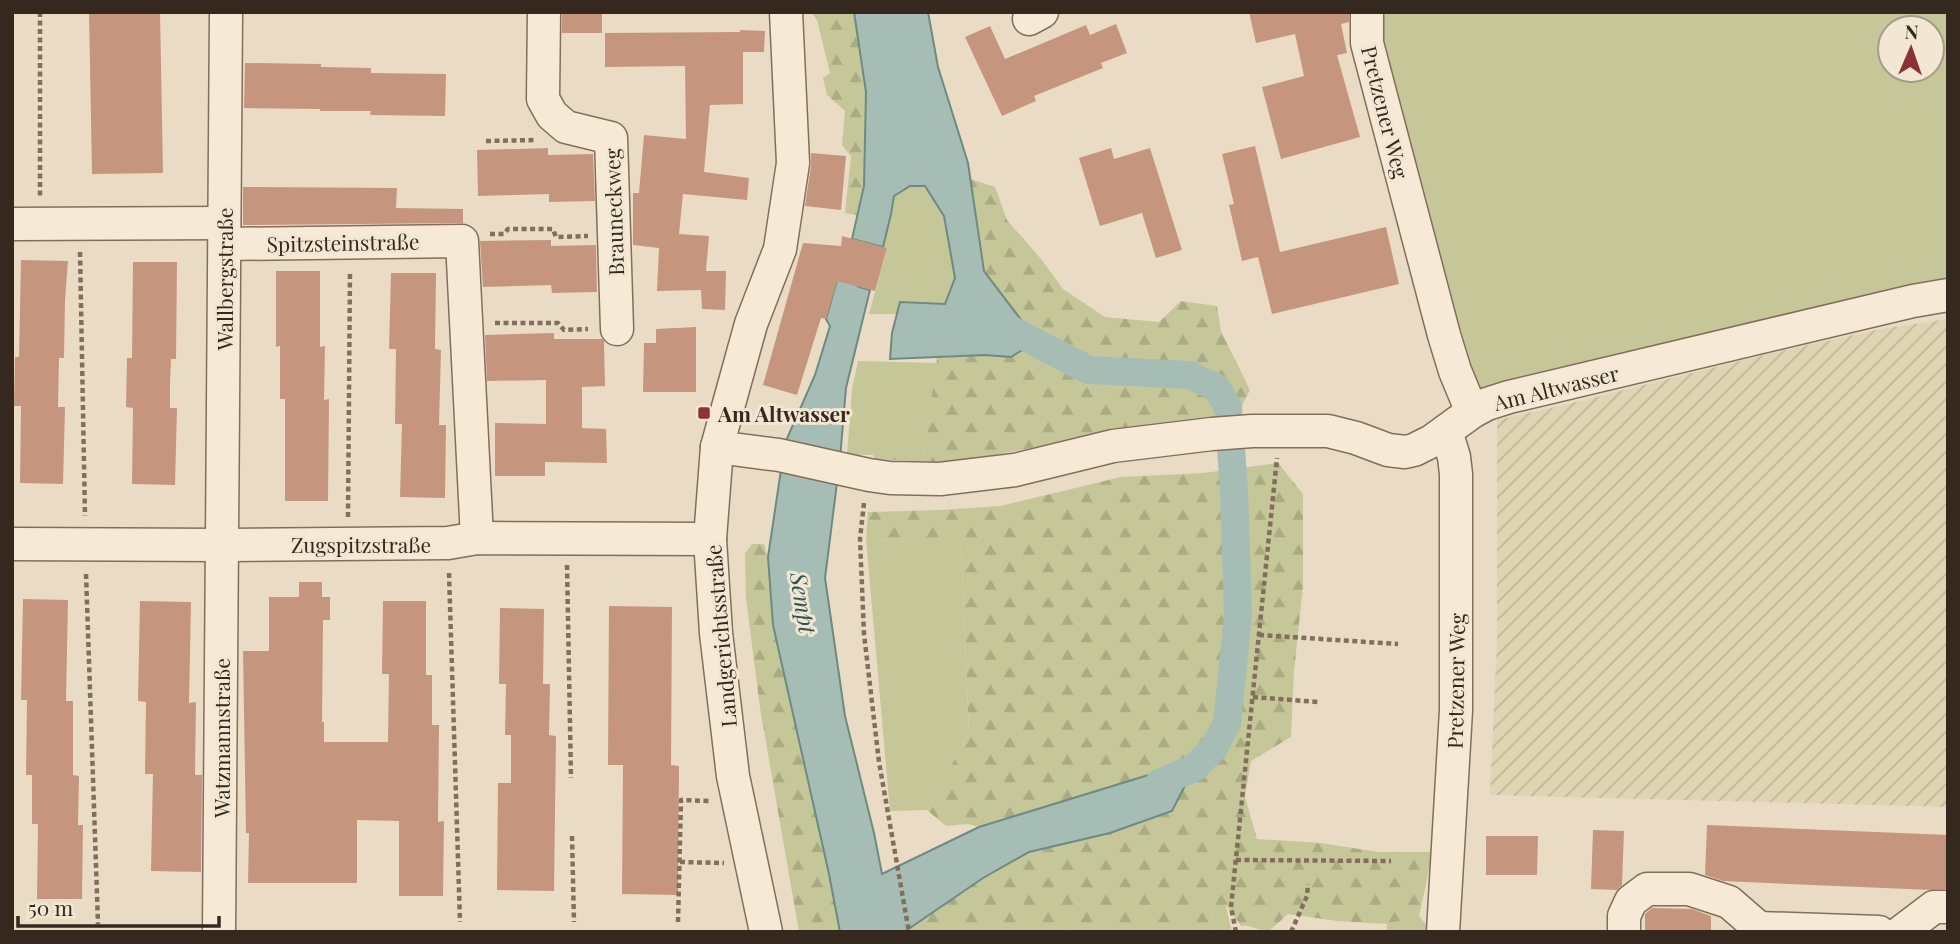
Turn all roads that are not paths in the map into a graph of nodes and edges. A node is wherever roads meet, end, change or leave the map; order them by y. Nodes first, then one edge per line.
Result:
1 (226, 12) edge
2 (544, 12) edge
3 (786, 12) edge
4 (1367, 12) edge
5 (12, 224) edge
6 (224, 233) junction
7 (1948, 295) edge
8 (617, 329) road end
9 (1472, 412) junction
10 (1446, 431) junction
11 (717, 447) junction
12 (477, 538) junction
13 (710, 539) junction
14 (12, 544) edge
15 (222, 545) junction
16 (1948, 907) edge
17 (1759, 930) edge
18 (219, 932) edge
19 (766, 932) edge
20 (1443, 932) edge
21 (1624, 932) edge
22 (1879, 932) edge
23 (1901, 932) edge

1 - 6 street, Wallbergstraße
2 - 8 street, Brauneckweg
3 - 11 street, Landgerichtsstraße
4 - 9 street, Pretzener Weg
5 - 6 street, Spitzsteinstraße
6 - 12 street, Spitzsteinstraße
6 - 15 street, Wallbergstraße
7 - 9 street, Am Altwasser
9 - 10 street, Am Altwasser
10 - 11 street, Am Altwasser
10 - 20 street, Pretzener Weg
11 - 13 street, Landgerichtsstraße
12 - 13 street, Zugspitzstraße
12 - 15 street, Zugspitzstraße
13 - 19 street, Landgerichtsstraße
14 - 15 street, Zugspitzstraße
15 - 18 street, Watzmannstraße
16 - 23 street
17 - 21 street
17 - 22 street

